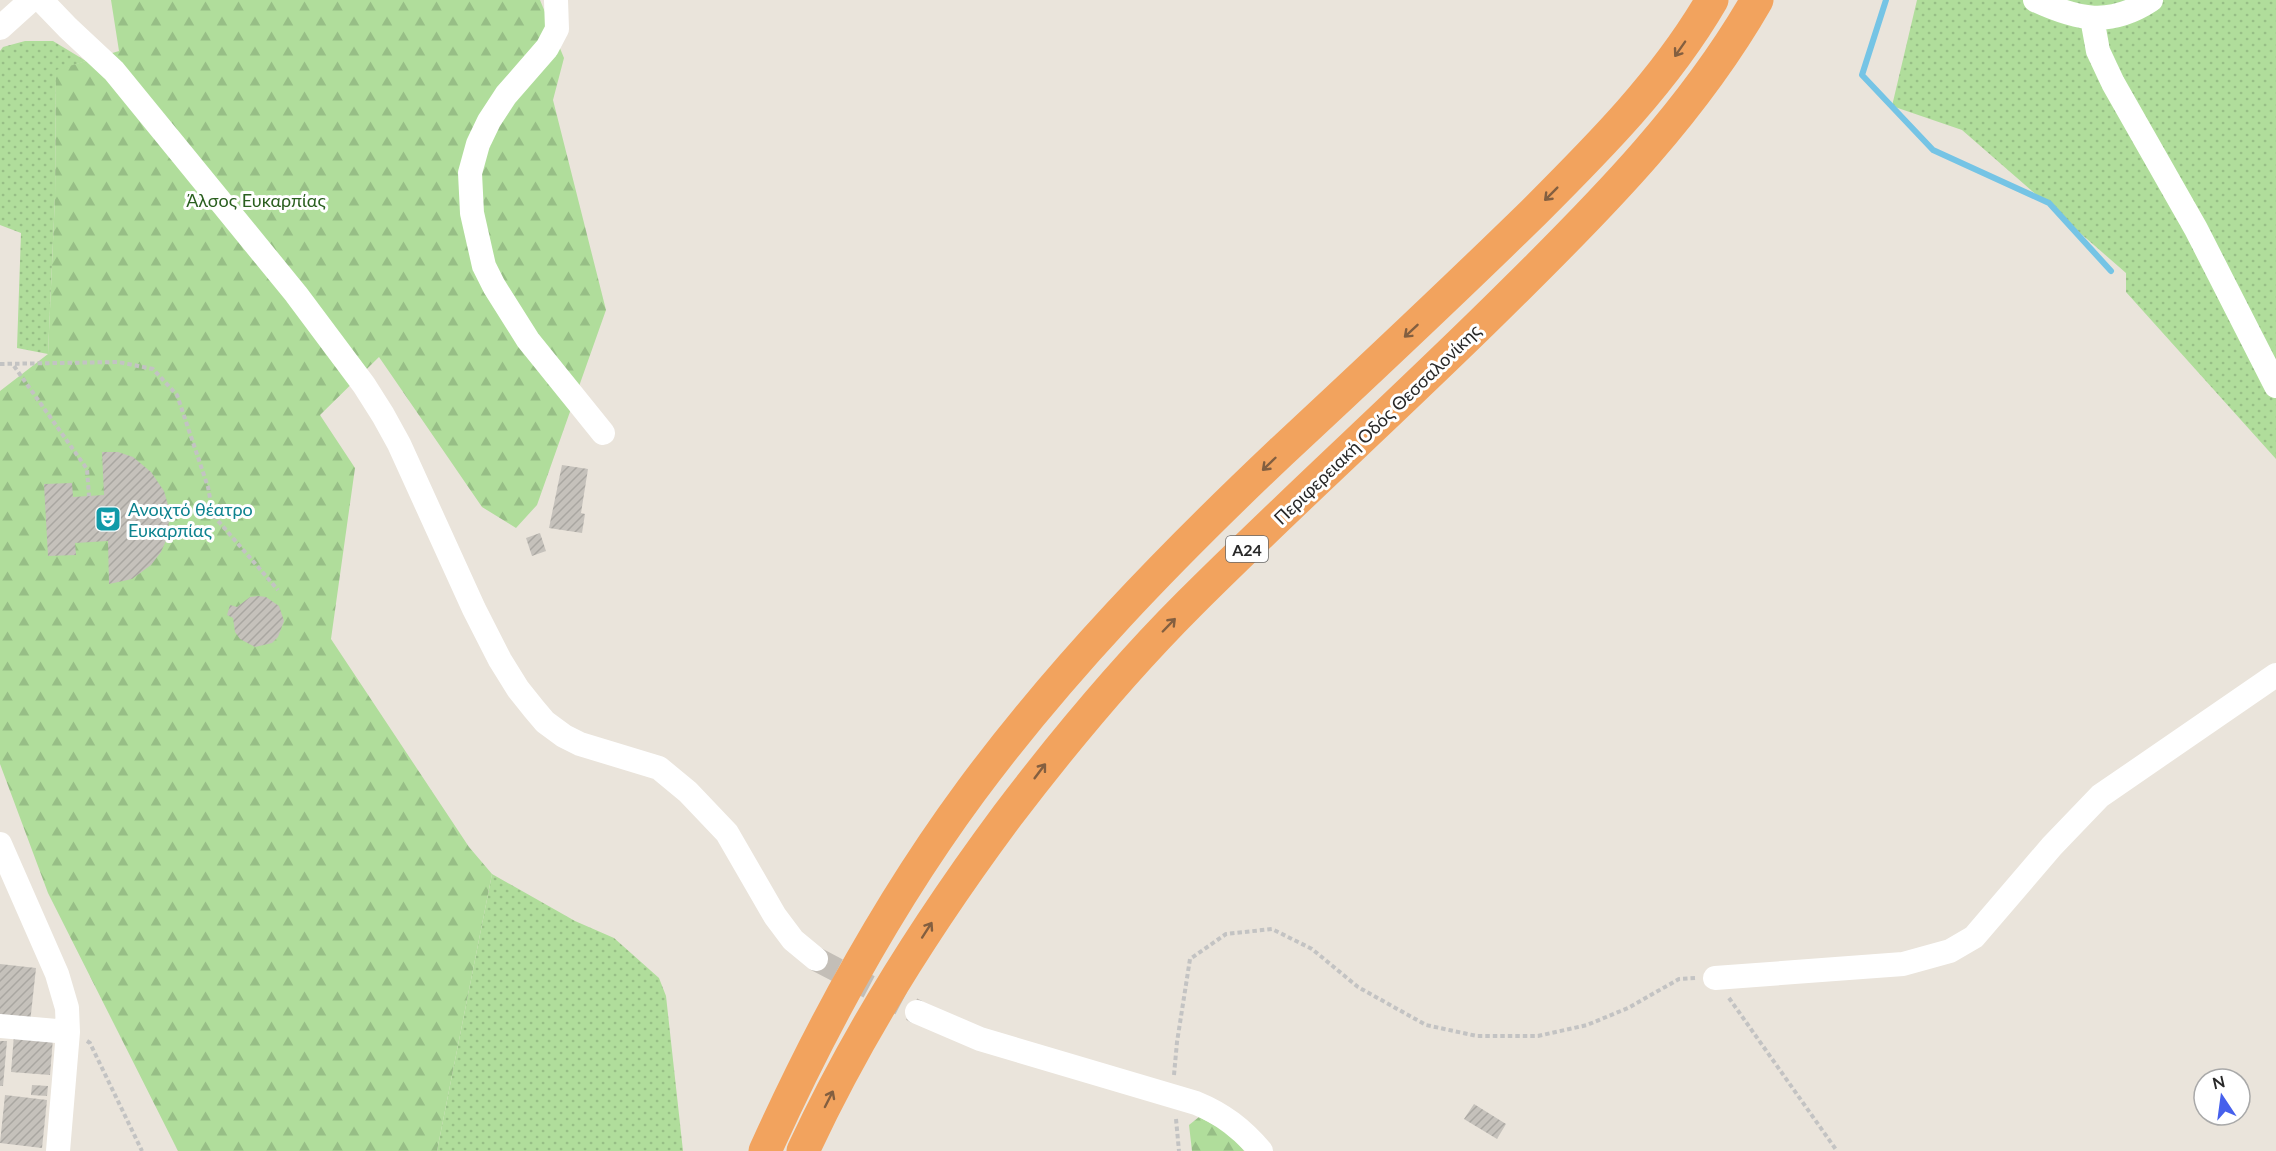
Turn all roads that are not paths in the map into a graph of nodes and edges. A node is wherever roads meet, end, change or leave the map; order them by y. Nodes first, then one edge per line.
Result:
1 (31, 0) edge
2 (41, 0) edge
3 (556, 0) edge
4 (1712, 0) edge
5 (1757, 0) edge
6 (2035, 0) edge
7 (2151, 0) edge
8 (2092, 18) junction
9 (0, 28) edge
10 (2276, 386) edge
11 (603, 433) dead end
12 (2276, 675) edge
13 (0, 844) edge
14 (816, 959) tunnel mouth
15 (1715, 978) road end
16 (917, 1011) tunnel mouth
17 (0, 1026) edge
18 (68, 1032) junction
19 (58, 1151) edge
20 (765, 1151) edge
21 (804, 1151) edge
22 (1261, 1151) edge

1 - 9 street
2 - 14 street
3 - 11 street
4 -> 20 highway, Α24
21 -> 5 highway, Περιφερειακή Οδός Θεσσαλονίκης / Α24
6 - 8 street
7 - 8 street
8 - 10 street
12 - 15 street
13 - 18 street
16 - 22 street
17 - 18 street
18 - 19 street

